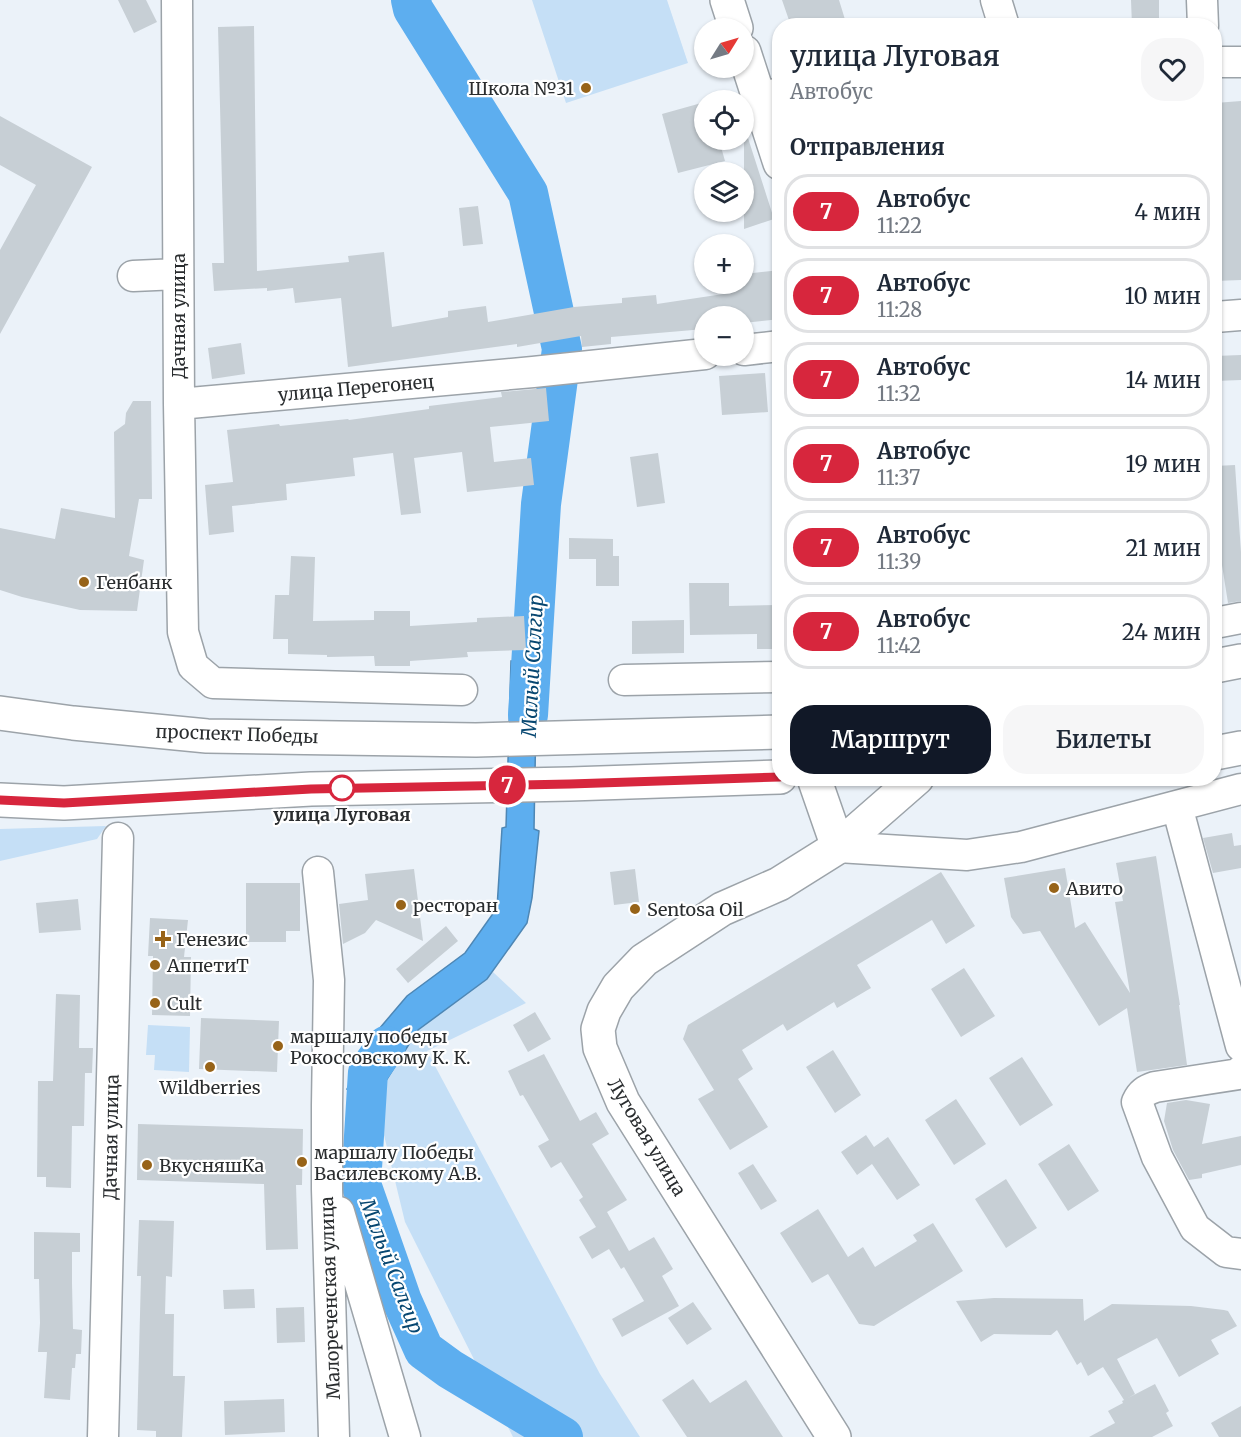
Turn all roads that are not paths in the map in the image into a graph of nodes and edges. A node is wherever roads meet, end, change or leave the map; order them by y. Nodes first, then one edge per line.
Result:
1 (177, 0) edge
2 (727, 0) edge
3 (996, 0) edge
4 (1202, 0) edge
5 (733, 18) edge
6 (1002, 18) edge
7 (1203, 18) edge
8 (1222, 62) edge
9 (1241, 62) edge
10 (754, 69) edge
11 (769, 95) edge
12 (772, 114) edge
13 (178, 274) junction
14 (133, 276) dead end
15 (1241, 315) edge
16 (1222, 316) edge
17 (772, 347) edge
18 (754, 349) edge
19 (694, 355) edge
20 (179, 404) junction
21 (1241, 618) edge
22 (1222, 622) edge
23 (1241, 661) edge
24 (1222, 665) edge
25 (772, 677) edge
26 (624, 680) dead end
27 (462, 690) dead end
28 (0, 713) edge
29 (772, 732) edge
30 (1241, 748) edge
31 (1222, 752) edge
32 (772, 777) edge
33 (817, 786) edge
34 (908, 786) edge
35 (1241, 789) edge
36 (0, 800) edge
37 (1177, 806) junction
38 (118, 838) dead end
39 (838, 847) junction
40 (318, 872) dead end
41 (1241, 1046) edge
42 (1241, 1071) edge
43 (327, 1189) junction
44 (1241, 1254) edge
45 (103, 1437) edge
46 (334, 1437) edge
47 (405, 1437) edge
48 (834, 1437) edge

1 - 13 street, Дачная улица
2 - 5 main road
3 - 6 street
4 - 7 street
8 - 9 street
10 - 11 main road
11 - 12 main road
13 - 14 street
13 - 20 street, Дачная улица
15 - 16 street
17 - 18 street
19 - 20 street, улица Перегонец
20 - 27 street, Дачная улица
21 - 22 street
23 - 24 main road
25 - 26 street
28 - 29 main road, проспект Победы
30 - 31 main road
32 - 36 main road
33 - 39 main road
34 - 39 main road, Луговая улица
35 - 37 street
37 - 39 street
37 - 41 street
38 - 45 street, Дачная улица
39 - 48 main road, Луговая улица
40 - 43 street, Малореченская улица
42 - 44 street
43 - 46 street, Малореченская улица
43 - 47 street

